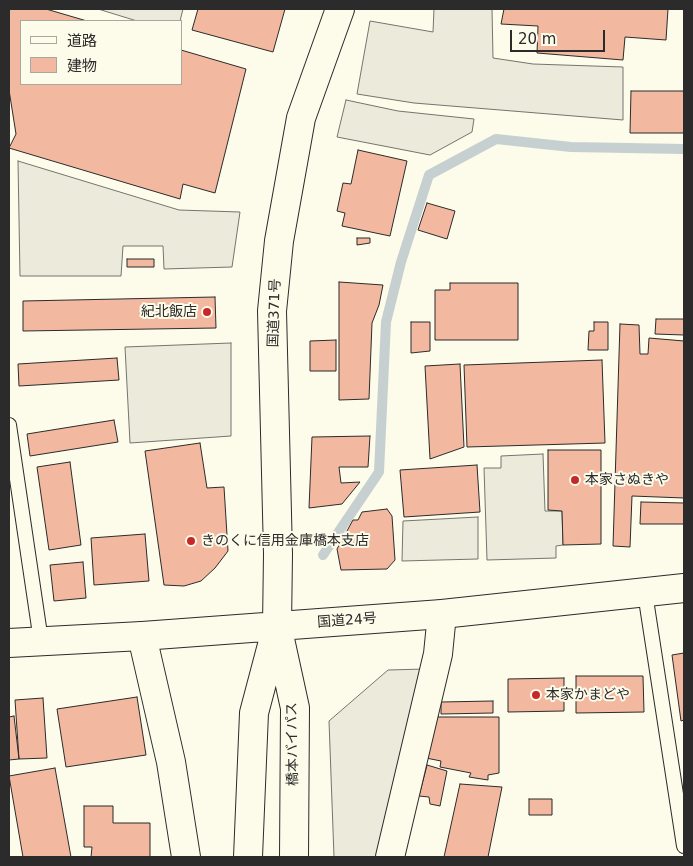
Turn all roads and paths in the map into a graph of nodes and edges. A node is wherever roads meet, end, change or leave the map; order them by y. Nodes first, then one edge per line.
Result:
1 (340, 9) edge
2 (9, 425) edge
3 (684, 588) edge
4 (645, 592) junction
5 (442, 614) junction
6 (277, 626) junction
7 (142, 636) junction
8 (41, 641) junction
9 (9, 643) edge
10 (684, 846) edge
11 (186, 857) edge
12 (248, 857) edge
13 (294, 857) edge
14 (390, 857) edge

1 - 6 main road, 国道371号
2 - 8 lane
3 - 4 main road, 国道24号
4 - 5 main road, 国道24号
4 - 10 lane
5 - 6 main road, 国道24号
5 - 14 main road
6 - 7 main road, 国道24号
6 - 12 main road
6 - 13 main road, 橋本バイパス
7 - 8 main road, 国道24号
7 - 11 main road
8 - 9 main road, 国道24号

